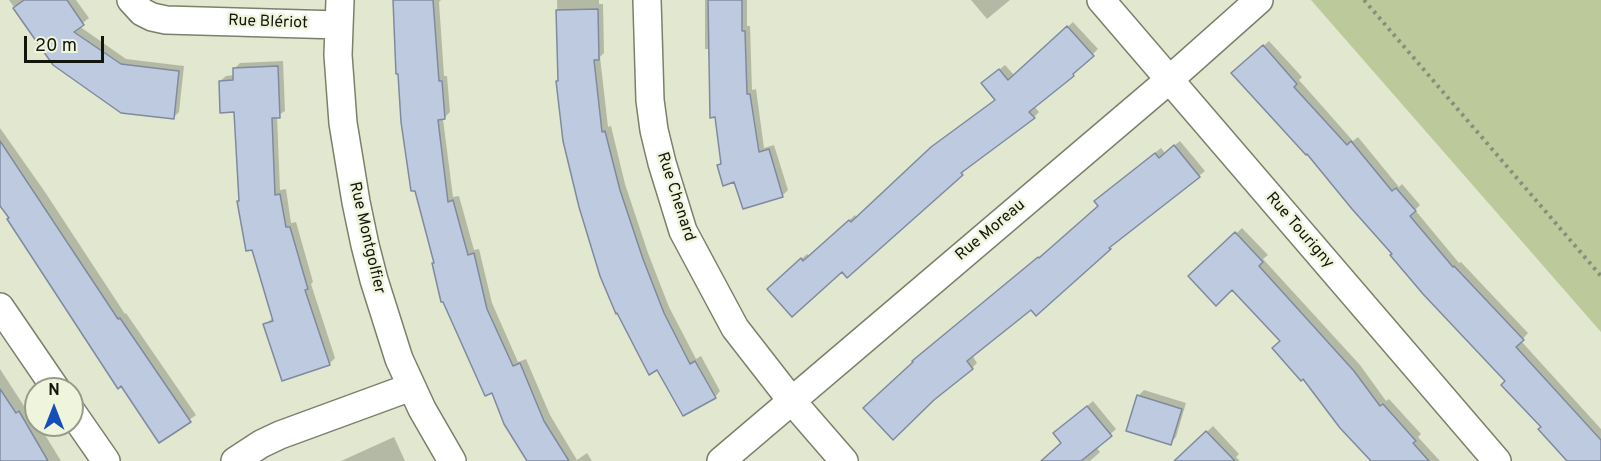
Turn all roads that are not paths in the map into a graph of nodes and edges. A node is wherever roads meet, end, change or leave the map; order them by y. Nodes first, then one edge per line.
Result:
1 (131, 0) edge
2 (647, 0) edge
3 (1101, 0) edge
4 (1259, 0) edge
5 (340, 12) edge
6 (1169, 80) junction
7 (0, 307) edge
8 (48, 377) edge
9 (411, 387) junction
10 (791, 400) junction
11 (84, 429) edge
12 (106, 461) edge
13 (235, 461) edge
14 (452, 461) edge
15 (722, 461) edge
16 (844, 461) edge
17 (1497, 461) edge

1 - 5 street, Rue Blériot
2 - 10 street, Rue Chenard
3 - 6 street, Rue Tourigny
4 - 6 street, Rue Moreau
5 - 9 street, Rue Montgolfier
6 - 10 street, Rue Moreau
6 - 17 street, Rue Tourigny
7 - 8 street
9 - 13 street
9 - 14 street, Rue Montgolfier
10 - 15 street, Rue Moreau
10 - 16 street, Rue Chenard
11 - 12 street

